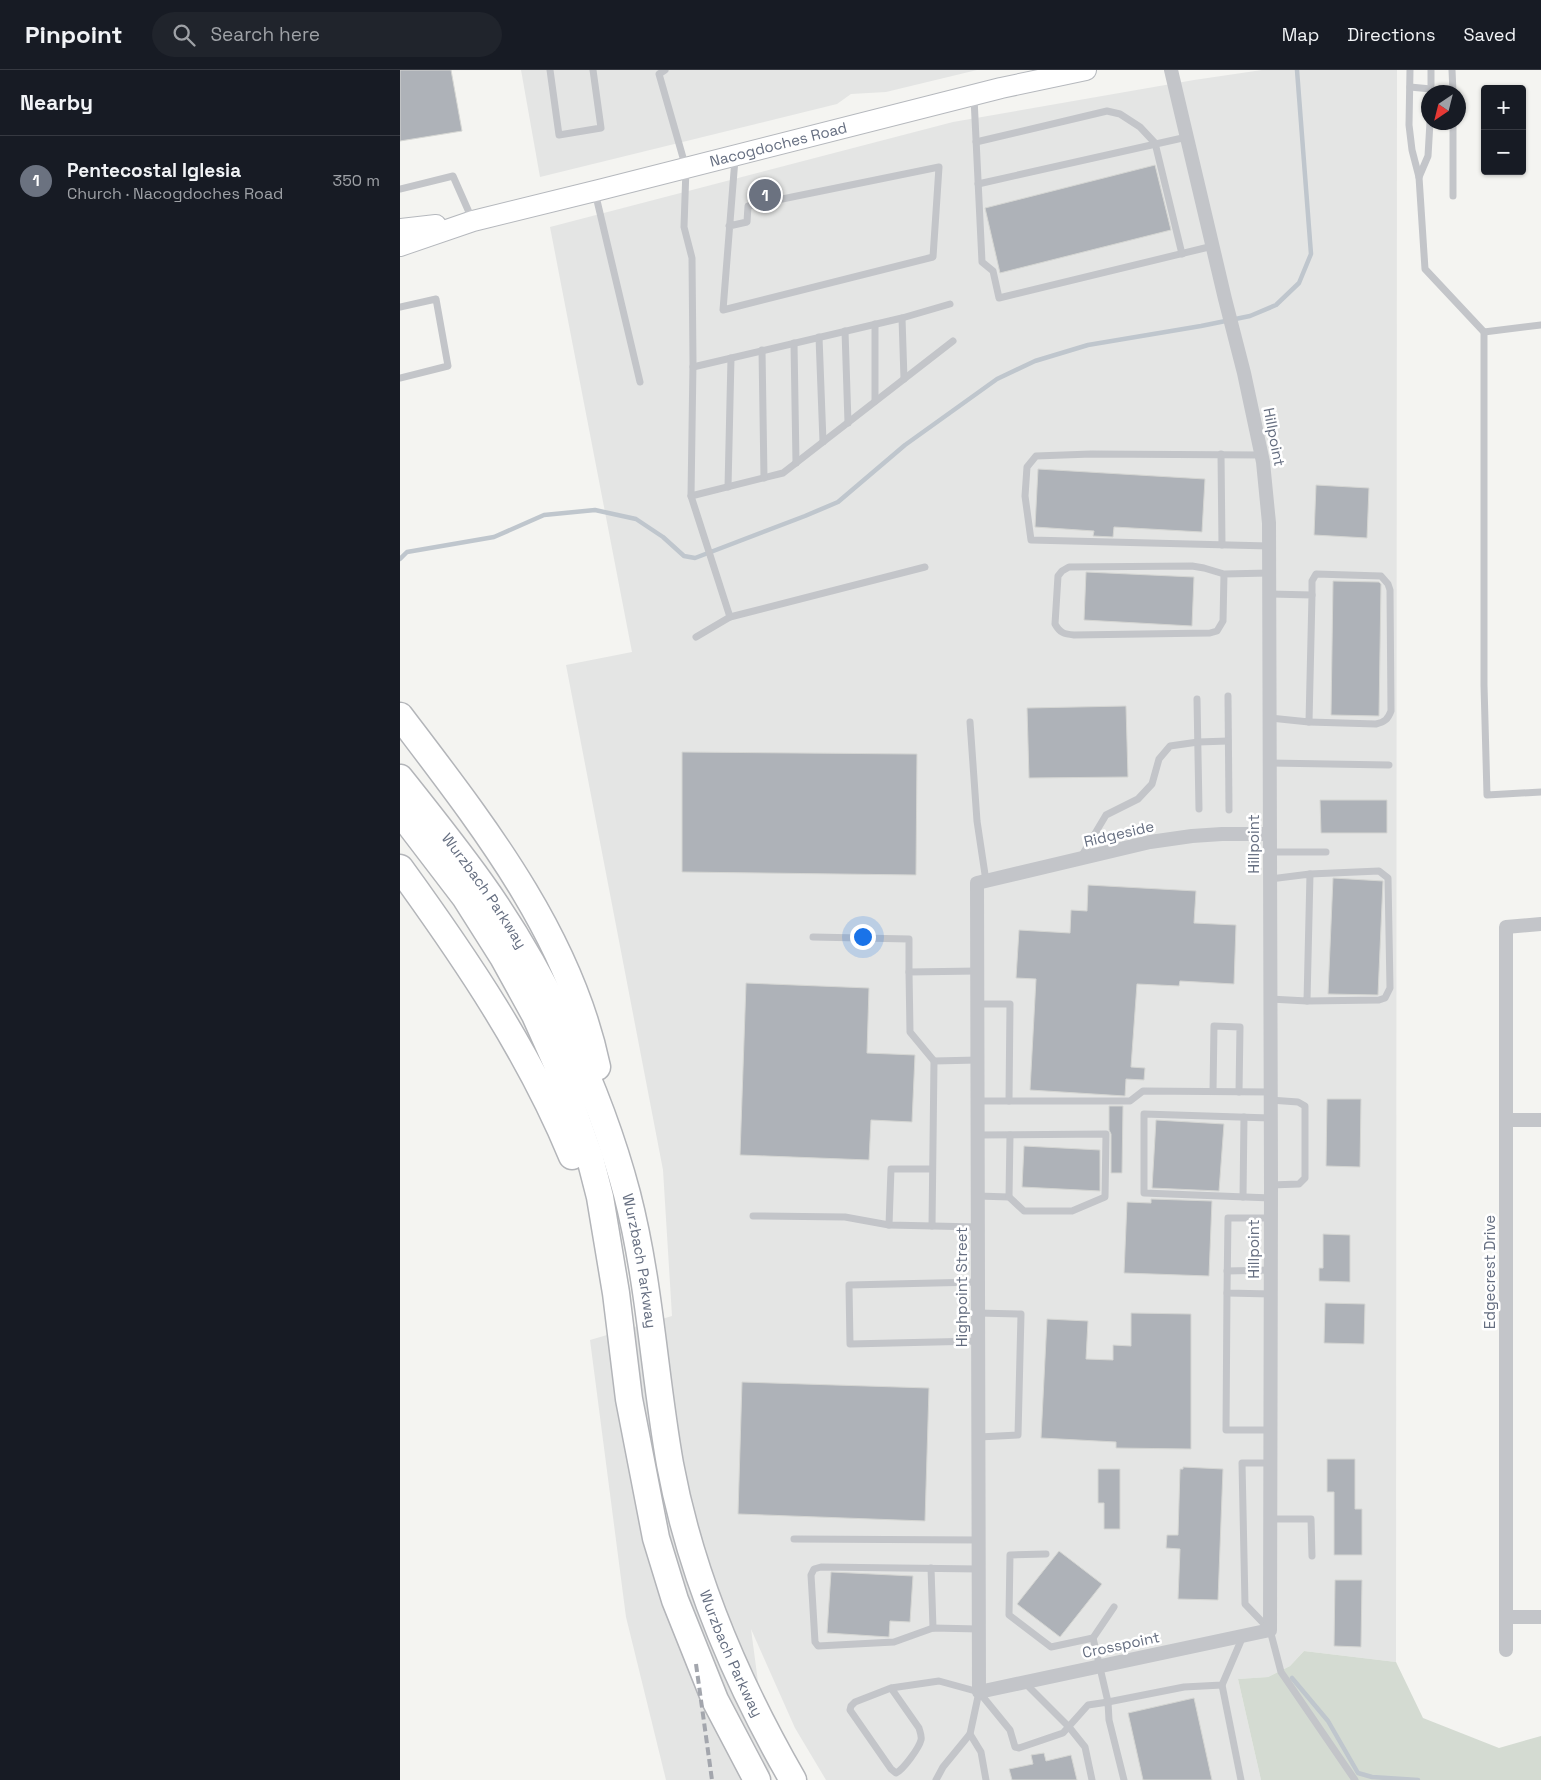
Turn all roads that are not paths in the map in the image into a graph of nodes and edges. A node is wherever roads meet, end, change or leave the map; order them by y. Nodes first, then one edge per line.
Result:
1 (550, 70) edge
2 (593, 70) edge
3 (1086, 70) edge
4 (1172, 70) edge
5 (1410, 70) edge
6 (1431, 70) edge
7 (1452, 70) edge
8 (661, 71) edge
9 (1431, 85) edge
10 (1453, 85) edge
11 (1410, 87) junction
12 (1421, 89) edge
13 (974, 95) junction
14 (1430, 130) edge
15 (1453, 130) edge
16 (1187, 137) junction
17 (976, 142) junction
18 (1155, 143) junction
19 (736, 156) junction
20 (686, 168) junction
21 (1419, 177) junction
22 (978, 184) junction
23 (400, 189) edge
24 (595, 191) junction
25 (1453, 196) dead end
26 (473, 221) junction
27 (729, 226) junction
28 (400, 229) edge
29 (400, 246) edge
30 (1213, 246) junction
31 (1182, 254) junction
32 (950, 304) dead end
33 (400, 307) edge
34 (902, 318) junction
35 (874, 324) junction
36 (1541, 325) edge
37 (845, 331) junction
38 (1484, 332) junction
39 (819, 337) junction
40 (953, 341) dead end
41 (794, 343) junction
42 (762, 350) junction
43 (731, 358) junction
44 (693, 367) junction
45 (400, 378) edge
46 (904, 379) junction
47 (640, 382) dead end
48 (875, 401) junction
49 (848, 423) junction
50 (823, 442) junction
51 (1221, 454) junction
52 (1261, 455) junction
53 (796, 463) junction
54 (764, 478) junction
55 (728, 487) junction
56 (691, 496) junction
57 (1222, 545) junction
58 (1269, 546) junction
59 (925, 567) dead end
60 (1269, 573) junction
61 (1224, 574) junction
62 (1269, 594) junction
63 (1312, 595) junction
64 (730, 617) junction
65 (696, 637) dead end
66 (1228, 696) dead end
67 (1197, 699) dead end
68 (400, 716) edge
69 (1270, 718) junction
70 (970, 722) dead end
71 (1309, 722) junction
72 (1228, 741) junction
73 (1198, 742) junction
74 (1270, 763) junction
75 (1389, 764) dead end
76 (400, 778) edge
77 (1541, 792) edge
78 (1199, 809) dead end
79 (1229, 810) dead end
80 (400, 812) edge
81 (1270, 834) junction
82 (1270, 852) junction
83 (1326, 852) dead end
84 (1080, 859) junction
85 (400, 868) edge
86 (1310, 874) junction
87 (1270, 879) junction
88 (981, 882) junction
89 (1541, 924) edge
90 (813, 937) dead end
91 (978, 971) junction
92 (909, 972) junction
93 (1270, 999) junction
94 (1307, 1001) junction
95 (978, 1004) junction
96 (978, 1060) junction
97 (934, 1061) junction
98 (1213, 1092) junction
99 (1239, 1092) junction
100 (1270, 1096) junction
101 (978, 1101) junction
102 (1009, 1101) junction
103 (1244, 1117) junction
104 (1270, 1118) junction
105 (1507, 1120) junction
106 (1541, 1120) edge
107 (978, 1135) junction
108 (1010, 1135) junction
109 (614, 1149) junction
110 (932, 1169) junction
111 (1271, 1192) junction
112 (978, 1196) junction
113 (1009, 1197) junction
114 (1243, 1197) junction
115 (753, 1216) dead end
116 (1271, 1218) junction
117 (889, 1225) junction
118 (932, 1226) junction
119 (978, 1227) junction
120 (608, 1247) junction
121 (1270, 1270) junction
122 (1227, 1271) junction
123 (978, 1282) junction
124 (1227, 1293) junction
125 (1270, 1294) junction
126 (978, 1313) junction
127 (978, 1341) junction
128 (1270, 1430) junction
129 (979, 1438) junction
130 (1270, 1463) junction
131 (1271, 1519) junction
132 (794, 1539) dead end
133 (979, 1540) junction
134 (1046, 1554) dead end
135 (1312, 1556) dead end
136 (931, 1568) junction
137 (979, 1569) junction
138 (1114, 1607) dead end
139 (1506, 1617) junction
140 (1541, 1617) edge
141 (933, 1628) junction
142 (979, 1629) junction
143 (1270, 1630) junction
144 (1243, 1635) junction
145 (1093, 1638) junction
146 (1506, 1650) dead end
147 (1098, 1666) junction
148 (1023, 1682) junction
149 (1222, 1684) junction
150 (891, 1688) junction
151 (980, 1692) junction
152 (1108, 1702) junction
153 (1069, 1727) junction
154 (970, 1734) junction
155 (758, 1780) edge
156 (793, 1780) edge
157 (936, 1780) edge
158 (986, 1780) edge
159 (1092, 1780) edge
160 (1124, 1780) edge
161 (1241, 1780) edge
162 (1356, 1780) edge

1 - 2 lane
3 - 13 main road, Nacogdoches Road
4 - 16 street, Hillpoint
5 - 11 lane
6 - 9 lane
7 - 10 lane
8 - 20 lane
11 - 12 lane
11 - 21 lane
13 - 17 lane
13 - 19 main road, Nacogdoches Road
14 - 21 lane
15 - 25 lane
16 - 18 lane
16 - 30 street, Hillpoint
17 - 18 lane
17 - 22 lane
18 - 22 lane
18 - 31 lane
19 - 20 main road, Nacogdoches Road
19 - 27 lane
20 - 24 main road, Nacogdoches Road
20 - 44 lane
21 - 38 lane
22 - 31 lane
23 - 26 lane
24 - 26 main road, Nacogdoches Road
24 - 47 lane
26 - 28 main road, Nacogdoches Road
26 - 29 main road, Nacogdoches Road
27 - 27 lane
30 - 31 lane
30 - 52 street, Hillpoint
32 - 34 lane
33 - 45 lane
34 - 35 lane
34 - 46 lane
35 - 37 lane
35 - 48 lane
36 - 38 lane
37 - 39 lane
37 - 49 lane
38 - 77 lane
39 - 41 lane
39 - 50 lane
40 - 46 lane
41 - 42 lane
41 - 53 lane
42 - 43 lane
42 - 54 lane
43 - 44 lane
43 - 55 lane
44 - 56 lane
46 - 48 lane
48 - 49 lane
49 - 50 lane
50 - 53 lane
51 - 52 lane
51 - 57 lane
51 - 57 lane
52 - 58 street, Hillpoint
53 - 54 lane
54 - 55 lane
55 - 56 lane
56 - 64 lane
57 - 58 lane
58 - 60 street, Hillpoint
59 - 64 lane
60 - 61 lane
60 - 62 street, Hillpoint
61 - 61 lane
62 - 63 lane
62 - 69 street, Hillpoint
63 - 71 lane
63 - 71 lane
64 - 65 lane
66 - 72 lane
67 - 73 lane
68 - 109 highway
69 - 71 lane
69 - 74 street, Hillpoint
70 - 88 lane
72 - 73 lane
72 - 79 lane
73 - 78 lane
73 - 84 lane
74 - 75 lane
74 - 81 street, Hillpoint
76 - 109 highway, Wurzbach Parkway
80 - 120 highway, Wurzbach Parkway
81 - 82 street, Hillpoint
81 - 84 street, Ridgeside
82 - 83 lane
82 - 87 street, Hillpoint
84 - 88 street, Ridgeside
85 - 120 highway
86 - 87 lane
86 - 94 lane
86 - 94 lane
87 - 93 street, Hillpoint
88 - 91 street, Highpoint Street
89 - 105 street, Edgecrest Drive
90 - 92 lane
91 - 92 lane
91 - 95 street, Highpoint Street
92 - 97 lane
93 - 94 lane
93 - 100 street, Hillpoint
95 - 96 street, Highpoint Street
95 - 102 lane
96 - 97 lane
96 - 101 street, Highpoint Street
97 - 110 lane
98 - 99 lane
98 - 99 lane
98 - 102 lane
99 - 100 lane
100 - 104 street, Hillpoint
100 - 111 lane
101 - 102 lane
101 - 107 street, Highpoint Street
103 - 104 lane
103 - 114 lane
103 - 114 lane
104 - 111 street, Hillpoint
105 - 106 street
105 - 139 street, Edgecrest Drive
107 - 108 lane
107 - 112 street, Highpoint Street
108 - 113 lane
108 - 113 lane
109 - 156 highway, Wurzbach Parkway
110 - 117 lane
110 - 118 lane
111 - 114 lane
111 - 116 street, Hillpoint
112 - 113 lane
112 - 119 street, Highpoint Street
115 - 117 lane
116 - 121 street, Hillpoint
116 - 122 lane
117 - 118 lane
118 - 119 lane
119 - 123 street, Highpoint Street
120 - 155 highway, Wurzbach Parkway
121 - 122 lane
121 - 125 street, Hillpoint
122 - 124 lane
123 - 126 street, Highpoint Street
123 - 127 lane
124 - 125 lane
124 - 128 lane
125 - 128 street, Hillpoint
126 - 127 street, Highpoint Street
126 - 129 lane
127 - 129 street, Highpoint Street
128 - 130 street, Hillpoint
129 - 133 street, Highpoint Street
130 - 131 street, Hillpoint
130 - 143 lane
131 - 135 lane
131 - 143 street, Hillpoint
132 - 133 lane
133 - 137 street, Highpoint Street
134 - 145 lane
136 - 137 lane
136 - 141 lane
136 - 141 lane
137 - 142 street, Highpoint Street
138 - 145 lane
139 - 140 street
139 - 146 street, Edgecrest Drive
141 - 142 lane
142 - 151 street, Highpoint Street
143 - 144 street, Crosspoint
143 - 162 lane
144 - 147 street, Crosspoint
144 - 149 lane
145 - 147 lane
147 - 148 street, Crosspoint
147 - 152 lane
148 - 151 street, Crosspoint
148 - 153 lane
149 - 152 lane
149 - 161 lane
150 - 150 lane
150 - 151 lane
151 - 153 lane
151 - 154 lane
152 - 153 lane
152 - 160 lane
153 - 159 lane
154 - 157 lane
154 - 158 lane

